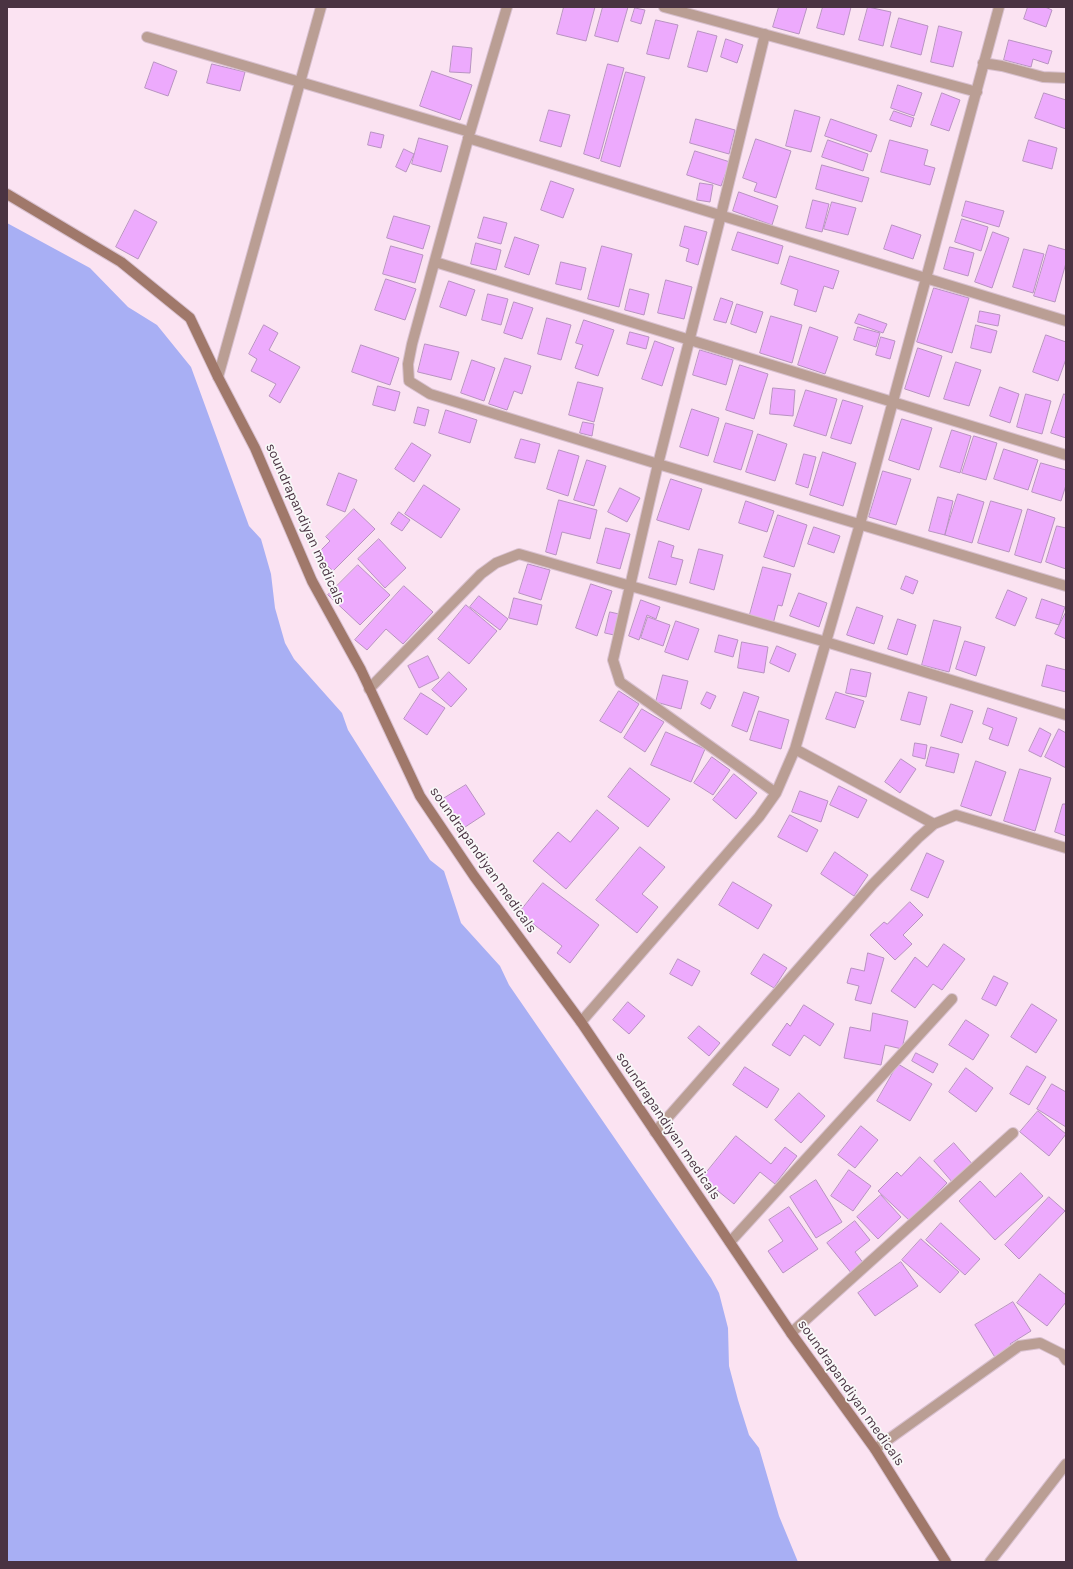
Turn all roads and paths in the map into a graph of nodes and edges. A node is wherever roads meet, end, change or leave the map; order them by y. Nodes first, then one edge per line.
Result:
1 (322, 7) edge
2 (507, 7) edge
3 (664, 7) edge
4 (999, 7) edge
5 (765, 34) junction
6 (147, 37) dead end
7 (984, 63) junction
8 (1066, 78) edge
9 (300, 83) junction
10 (977, 92) junction
11 (469, 135) junction
12 (7, 194) edge
13 (722, 216) junction
14 (435, 262) junction
15 (926, 278) junction
16 (1066, 321) edge
17 (689, 340) junction
18 (218, 377) junction
19 (893, 402) junction
20 (1066, 455) edge
21 (658, 464) junction
22 (860, 524) junction
23 (631, 586) junction
24 (1066, 586) edge
25 (826, 642) junction
26 (369, 689) junction
27 (1066, 715) edge
28 (795, 749) junction
29 (776, 793) junction
30 (934, 824) junction
31 (1066, 848) edge
32 (952, 999) dead end
33 (581, 1022) junction
34 (655, 1132) junction
35 (1013, 1132) dead end
36 (730, 1242) junction
37 (791, 1333) junction
38 (1066, 1360) edge
39 (875, 1449) junction
40 (1066, 1464) edge
41 (946, 1562) edge
42 (990, 1562) edge

1 - 9 street
2 - 11 street
3 - 5 street
4 - 7 street
5 - 10 street
5 - 13 street
6 - 9 street
7 - 8 street
7 - 10 street
9 - 11 street
9 - 18 street
10 - 15 street
11 - 13 street
11 - 14 street
12 - 18 main road, soundrapandiyan medicals
13 - 15 street
13 - 17 street
14 - 17 street
14 - 21 street
15 - 16 street
15 - 19 street
17 - 19 street
17 - 21 street
18 - 26 main road, soundrapandiyan medicals
19 - 20 street
19 - 22 street
21 - 22 street
21 - 23 street
22 - 24 street
22 - 25 street
23 - 25 street
23 - 26 street
23 - 29 street
25 - 27 street
25 - 28 street
26 - 33 main road, soundrapandiyan medicals
28 - 29 street
28 - 30 street
29 - 33 street
30 - 31 street
30 - 34 street
32 - 36 street
33 - 34 main road, soundrapandiyan medicals
34 - 36 main road, soundrapandiyan medicals
35 - 37 street
36 - 37 main road, soundrapandiyan medicals
37 - 39 main road, soundrapandiyan medicals
38 - 39 street
39 - 41 main road, soundrapandiyan medicals
40 - 42 street

